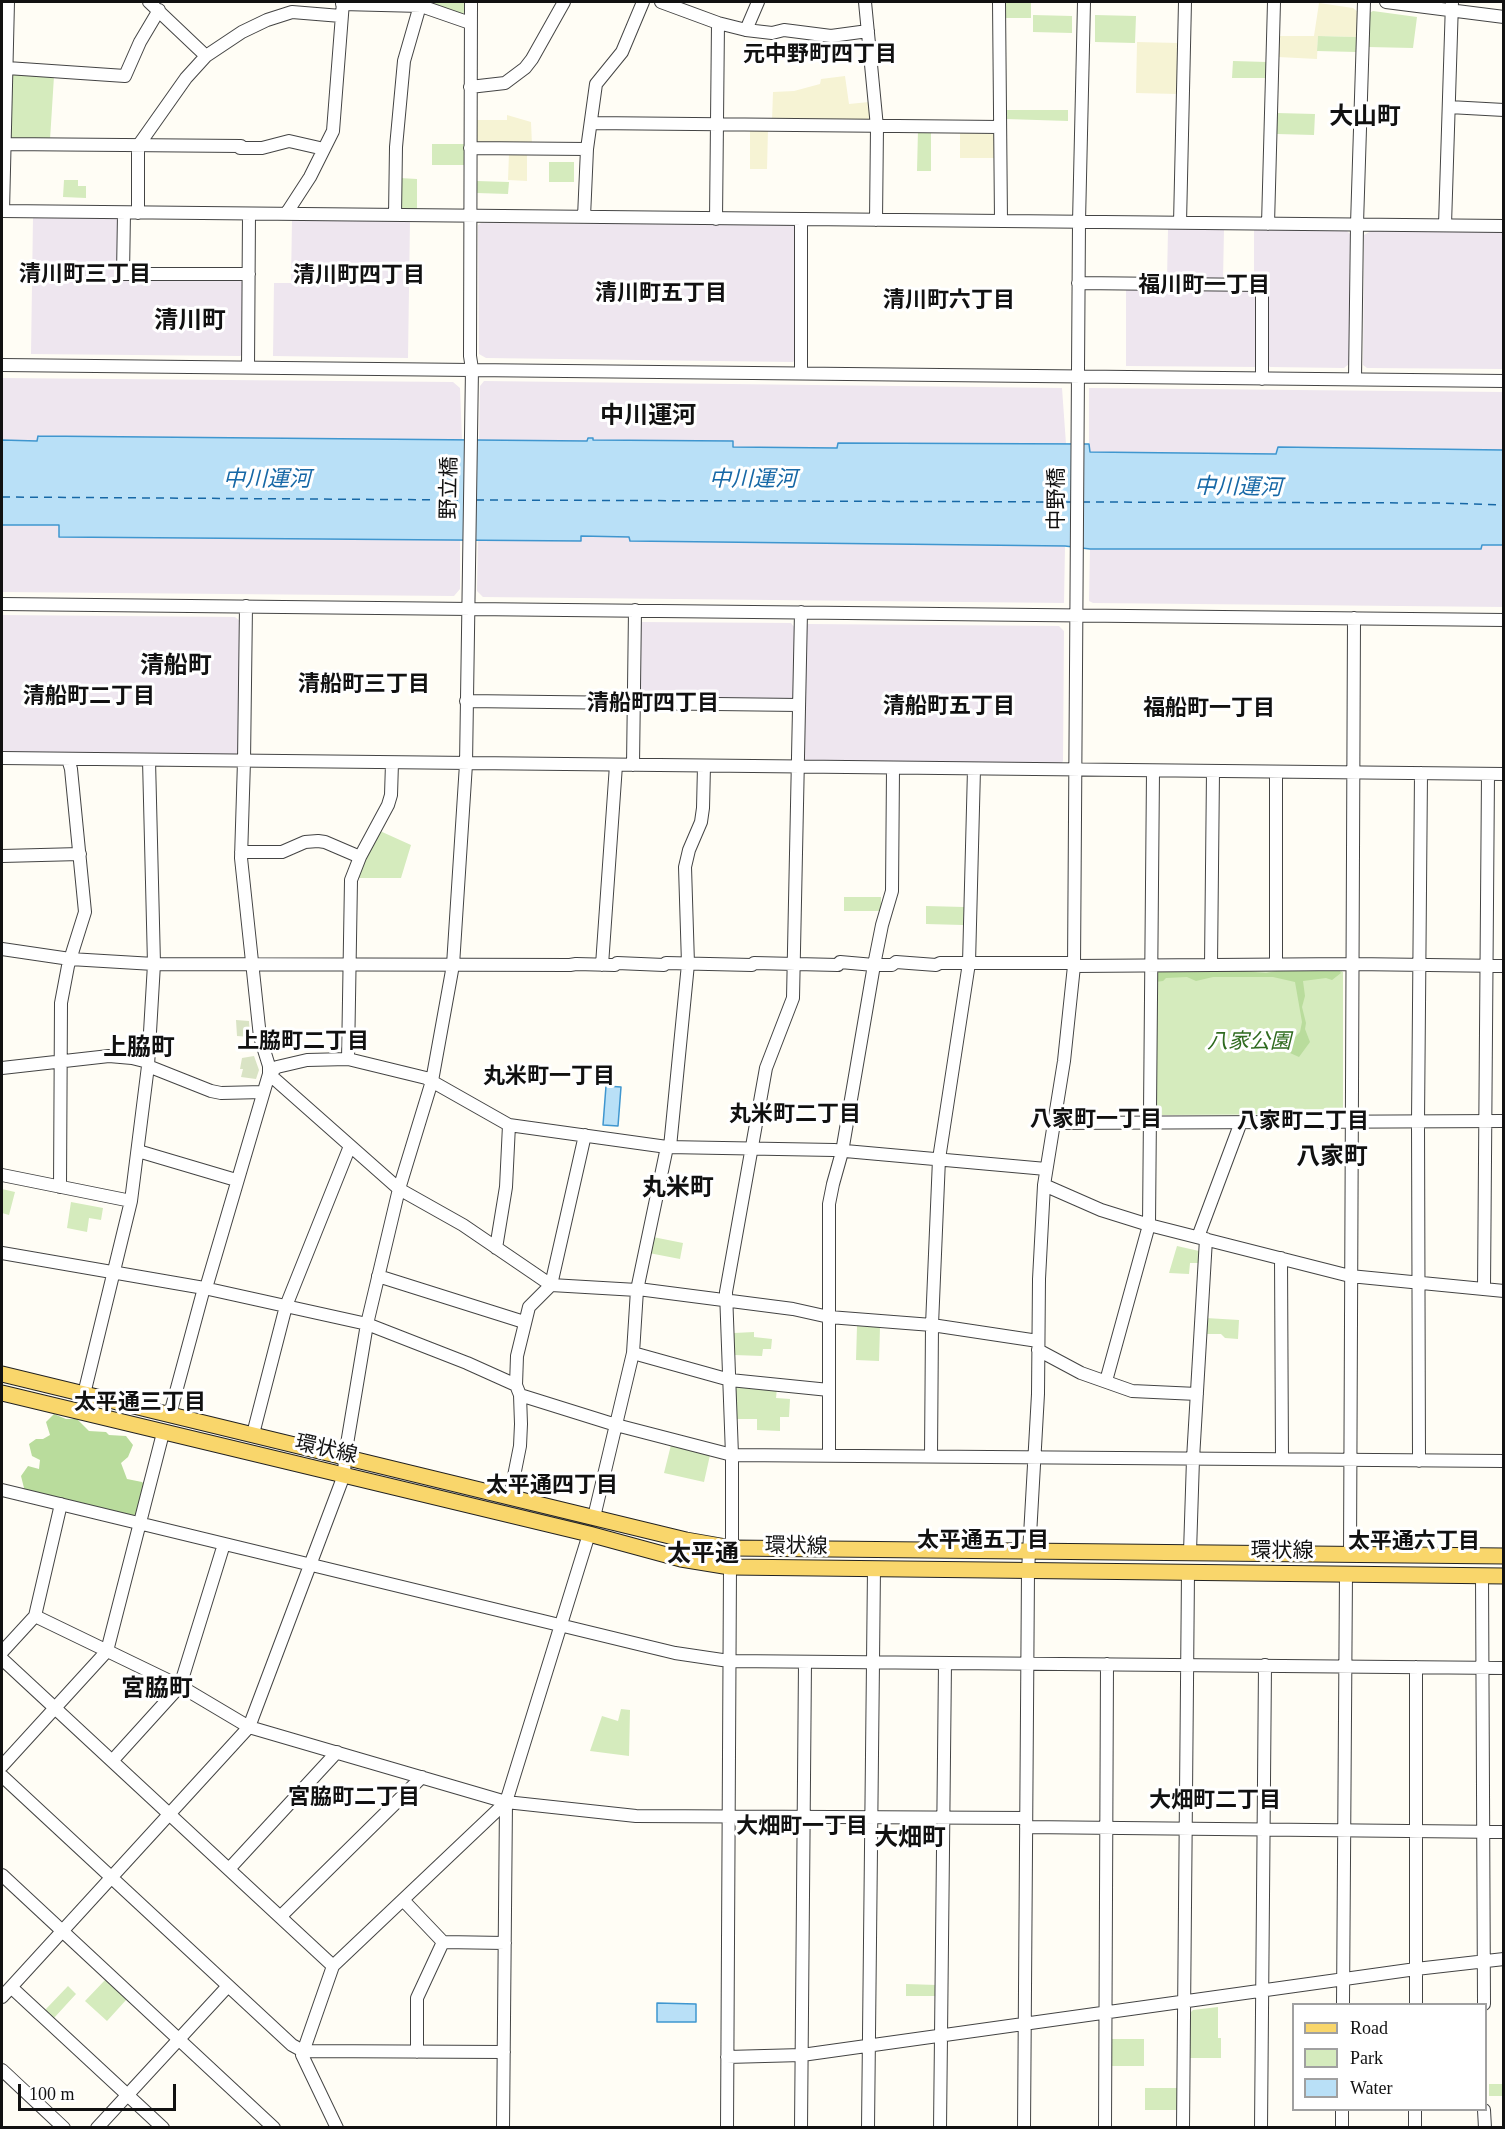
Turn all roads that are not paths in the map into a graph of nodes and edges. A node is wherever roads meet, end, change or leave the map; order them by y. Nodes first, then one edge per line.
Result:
1 (9, 2) edge
2 (471, 2) edge
3 (564, 2) edge
4 (643, 2) edge
5 (661, 2) edge
6 (758, 2) edge
7 (865, 2) edge
8 (999, 2) edge
9 (1084, 2) edge
10 (1185, 2) edge
11 (1274, 2) edge
12 (1364, 2) edge
13 (1386, 2) edge
14 (421, 4) edge
15 (154, 6) edge
16 (1452, 6) edge
17 (342, 7) edge
18 (1503, 17) edge
19 (470, 23) junction
20 (718, 23) junction
21 (746, 30) junction
22 (868, 32) junction
23 (206, 56) junction
24 (7, 68) junction
25 (470, 87) junction
26 (1449, 107) junction
27 (1503, 110) edge
28 (591, 123) junction
29 (717, 125) junction
30 (876, 126) junction
31 (1000, 127) junction
32 (5, 144) junction
33 (138, 146) junction
34 (470, 148) junction
35 (324, 149) junction
36 (587, 149) junction
37 (2, 211) edge
38 (124, 213) junction
39 (138, 213) junction
40 (249, 214) junction
41 (286, 214) junction
42 (395, 215) junction
43 (471, 216) junction
44 (584, 217) junction
45 (716, 219) junction
46 (801, 219) junction
47 (876, 220) junction
48 (1001, 221) junction
49 (1079, 222) junction
50 (1180, 223) junction
51 (1268, 224) junction
52 (1357, 225) junction
53 (1445, 225) junction
54 (1503, 226) edge
55 (249, 274) junction
56 (1078, 284) junction
57 (2, 365) edge
58 (248, 367) junction
59 (472, 369) junction
60 (801, 373) junction
61 (1078, 377) junction
62 (1262, 379) junction
63 (1355, 379) junction
64 (1503, 381) edge
65 (2, 604) edge
66 (246, 606) junction
67 (468, 608) junction
68 (635, 610) junction
69 (801, 612) junction
70 (1076, 615) junction
71 (1354, 618) junction
72 (1503, 620) edge
73 (466, 701) junction
74 (634, 703) junction
75 (799, 705) junction
76 (2, 758) edge
77 (68, 759) junction
78 (149, 760) junction
79 (244, 761) junction
80 (392, 763) junction
81 (466, 764) junction
82 (616, 765) junction
83 (633, 765) junction
84 (704, 766) junction
85 (797, 767) junction
86 (893, 769) junction
87 (974, 769) junction
88 (1074, 770) junction
89 (1153, 771) junction
90 (1213, 771) junction
91 (1276, 772) junction
92 (1353, 772) junction
93 (1422, 773) junction
94 (1488, 774) junction
95 (1503, 774) edge
96 (241, 852) junction
97 (80, 854) junction
98 (2, 856) edge
99 (360, 857) junction
100 (2, 949) edge
101 (70, 958) junction
102 (793, 963) junction
103 (969, 963) junction
104 (154, 964) junction
105 (252, 964) junction
106 (688, 964) junction
107 (1276, 964) junction
108 (1353, 964) junction
109 (350, 965) junction
110 (453, 965) junction
111 (602, 965) junction
112 (874, 965) junction
113 (1074, 965) junction
114 (1152, 965) junction
115 (1211, 965) junction
116 (1420, 965) junction
117 (1487, 966) junction
118 (1503, 966) edge
119 (348, 1059) junction
120 (61, 1063) junction
121 (148, 1064) junction
122 (2, 1068) edge
123 (269, 1074) junction
124 (432, 1081) junction
125 (263, 1092) junction
126 (1486, 1121) junction
127 (1503, 1121) edge
128 (1150, 1122) junction
129 (1241, 1122) junction
130 (1352, 1122) junction
131 (1418, 1122) junction
132 (1054, 1123) junction
133 (509, 1125) junction
134 (585, 1135) junction
135 (350, 1146) junction
136 (669, 1147) junction
137 (750, 1149) junction
138 (138, 1151) junction
139 (842, 1152) junction
140 (939, 1159) junction
141 (1046, 1169) junction
142 (2, 1175) edge
143 (236, 1180) junction
144 (1044, 1185) junction
145 (60, 1187) junction
146 (399, 1189) junction
147 (131, 1201) junction
148 (1149, 1225) junction
149 (1202, 1238) junction
150 (496, 1248) junction
151 (2, 1253) edge
152 (1281, 1258) junction
153 (113, 1272) junction
154 (378, 1276) junction
155 (1350, 1276) junction
156 (1418, 1282) junction
157 (551, 1285) junction
158 (205, 1288) junction
159 (1484, 1289) junction
160 (637, 1290) junction
161 (1503, 1291) edge
162 (727, 1300) junction
163 (286, 1306) junction
164 (829, 1317) junction
165 (524, 1322) junction
166 (367, 1324) junction
167 (932, 1325) junction
168 (1038, 1345) junction
169 (633, 1353) junction
170 (2, 1374) edge
171 (730, 1380) junction
172 (1106, 1381) junction
173 (829, 1389) junction
174 (518, 1390) junction
175 (2, 1393) edge
176 (84, 1394) junction
177 (1197, 1394) junction
178 (170, 1414) junction
179 (616, 1425) junction
180 (163, 1433) junction
181 (253, 1434) junction
182 (732, 1455) junction
183 (829, 1455) junction
184 (931, 1455) junction
185 (345, 1456) junction
186 (1034, 1457) junction
187 (1193, 1459) junction
188 (1282, 1459) junction
189 (1351, 1460) junction
190 (1419, 1461) junction
191 (1503, 1461) edge
192 (344, 1475) junction
193 (2, 1490) edge
194 (510, 1496) junction
195 (61, 1504) junction
196 (594, 1517) junction
197 (142, 1524) junction
198 (589, 1534) junction
199 (224, 1544) junction
200 (732, 1548) junction
201 (1030, 1551) junction
202 (1190, 1552) junction
203 (1350, 1554) junction
204 (1503, 1556) edge
205 (310, 1565) junction
206 (730, 1567) junction
207 (874, 1568) junction
208 (1029, 1571) junction
209 (1188, 1572) junction
210 (1346, 1573) junction
211 (1482, 1575) junction
212 (1503, 1576) edge
213 (35, 1616) junction
214 (562, 1625) junction
215 (107, 1651) junction
216 (2, 1652) edge
217 (2, 1659) edge
218 (729, 1661) junction
219 (805, 1662) junction
220 (872, 1662) junction
221 (945, 1663) junction
222 (1027, 1664) junction
223 (1107, 1664) junction
224 (1187, 1665) junction
225 (1265, 1665) junction
226 (1345, 1666) junction
227 (1416, 1667) junction
228 (1482, 1667) junction
229 (1503, 1668) edge
230 (180, 1686) junction
231 (55, 1708) junction
232 (249, 1727) junction
233 (337, 1752) junction
234 (112, 1761) junction
235 (2, 1766) edge
236 (2, 1776) edge
237 (422, 1777) junction
238 (506, 1802) junction
239 (170, 1814) junction
240 (729, 1815) junction
241 (804, 1816) junction
242 (871, 1817) junction
243 (943, 1818) junction
244 (1026, 1823) junction
245 (1107, 1827) junction
246 (1186, 1828) junction
247 (1264, 1828) junction
248 (1344, 1829) junction
249 (1416, 1830) junction
250 (1483, 1831) junction
251 (1503, 1832) edge
252 (229, 1869) junction
253 (2, 1877) edge
254 (111, 1878) junction
255 (403, 1900) junction
256 (280, 1917) junction
257 (62, 1931) junction
258 (442, 1942) junction
259 (505, 1943) junction
260 (1503, 1959) edge
261 (1484, 1961) junction
262 (333, 1966) junction
263 (1416, 1969) junction
264 (1343, 1981) junction
265 (228, 1986) junction
266 (11, 1987) junction
267 (1263, 1991) junction
268 (2, 1997) edge
269 (1185, 2002) junction
270 (1342, 2003) edge
271 (1416, 2003) edge
272 (1484, 2003) edge
273 (1106, 2013) junction
274 (1024, 2024) junction
275 (941, 2035) junction
276 (179, 2039) junction
277 (869, 2046) junction
278 (303, 2051) junction
279 (417, 2052) junction
280 (504, 2052) junction
281 (802, 2055) junction
282 (727, 2057) junction
283 (2, 2070) edge
284 (127, 2095) junction
285 (1342, 2111) edge
286 (1415, 2111) edge
287 (1484, 2111) edge
288 (64, 2127) edge
289 (97, 2127) edge
290 (163, 2127) edge
291 (274, 2127) edge
292 (338, 2127) edge
293 (503, 2127) edge
294 (727, 2127) edge
295 (801, 2127) edge
296 (868, 2127) edge
297 (940, 2127) edge
298 (1024, 2127) edge
299 (1105, 2127) edge
300 (1183, 2127) edge
301 (1261, 2127) edge
302 (1342, 2127) edge
303 (1415, 2127) edge
304 (1485, 2127) edge

1 - 24 street
2 - 19 street, 野立橋
3 - 25 street
4 - 28 street
5 - 20 street
6 - 21 street
7 - 22 street
8 - 31 street
9 - 49 street, 中野橋
10 - 50 street
11 - 51 street
12 - 52 street
13 - 16 street
14 - 17 street
14 - 19 street
14 - 42 street
15 - 23 street
15 - 24 street
16 - 18 street
16 - 26 street
17 - 23 street
17 - 35 street
19 - 25 street, 野立橋
20 - 21 street
20 - 29 street
21 - 22 street
22 - 30 street
23 - 33 street
24 - 32 street
25 - 34 street, 野立橋
26 - 27 street
26 - 53 street
28 - 29 street
28 - 36 street
29 - 30 street
29 - 45 street
30 - 31 street
30 - 47 street
31 - 48 street
32 - 33 street
32 - 37 street
33 - 35 street
33 - 39 street
34 - 36 street
34 - 43 street, 野立橋
35 - 41 street
36 - 44 street
37 - 38 street
38 - 39 street
38 - 55 street
39 - 40 street
40 - 41 street
40 - 55 street
41 - 42 street
42 - 43 street
43 - 44 street
43 - 59 street, 野立橋
44 - 45 street
45 - 46 street
46 - 47 street
46 - 60 street
47 - 48 street
48 - 49 street
49 - 50 street
49 - 56 street, 中野橋
50 - 51 street
51 - 52 street
52 - 53 street
52 - 63 street
53 - 54 street
55 - 58 street
56 - 61 street, 中野橋
56 - 62 street
57 - 58 street
58 - 59 street
59 - 60 street
59 - 67 street, 野立橋
60 - 61 street
61 - 62 street
61 - 70 street, 中野橋
62 - 63 street
63 - 64 street
65 - 66 street
66 - 67 street
66 - 79 street
67 - 68 street
67 - 73 street, 野立橋
68 - 69 street
68 - 74 street
69 - 70 street
69 - 75 street
70 - 71 street
70 - 88 street, 中野橋
71 - 72 street
71 - 92 street
73 - 74 street
73 - 81 street, 野立橋
74 - 75 street
74 - 83 street
75 - 85 street
76 - 77 street
77 - 78 street
77 - 97 street
78 - 79 street
78 - 104 street
79 - 80 street
79 - 96 street
80 - 81 street
80 - 99 street
81 - 82 street
81 - 110 street, 野立橋
82 - 83 street
82 - 111 street
83 - 84 street
84 - 85 street
84 - 106 street
85 - 86 street
85 - 102 street
86 - 87 street
86 - 112 street
87 - 88 street
87 - 103 street
88 - 89 street
88 - 113 street, 中野橋
89 - 90 street
89 - 114 street
90 - 91 street
90 - 115 street
91 - 92 street
91 - 107 street
92 - 93 street
92 - 108 street
93 - 94 street
93 - 116 street
94 - 95 street
94 - 117 street
96 - 99 street
96 - 105 street
97 - 98 street
97 - 101 street
99 - 109 street
100 - 101 street
101 - 104 street
101 - 120 street
102 - 106 street
102 - 112 street
102 - 137 street
103 - 112 street
103 - 113 street
103 - 140 street
104 - 105 street
104 - 121 street
105 - 109 street
105 - 123 street
106 - 111 street
106 - 136 street
107 - 108 street
107 - 115 street
108 - 116 street
108 - 130 street
109 - 110 street
109 - 119 street
110 - 111 street
110 - 124 street, 野立橋
112 - 139 street
113 - 114 street
113 - 132 street, 中野橋
114 - 115 street
114 - 128 street
116 - 117 street
116 - 131 street
117 - 118 street
117 - 126 street
119 - 123 street
119 - 124 street
120 - 121 street
120 - 122 street
120 - 145 street
121 - 125 street
121 - 138 street
123 - 125 street
123 - 135 street
124 - 133 street
124 - 146 street, 野立橋
125 - 143 street
126 - 127 street
126 - 131 street
126 - 159 street
128 - 129 street
128 - 132 street
128 - 148 street
129 - 130 street
129 - 149 street
130 - 131 street
130 - 155 street
131 - 156 street
132 - 141 street, 中野橋
133 - 134 street
133 - 150 street
134 - 136 street
134 - 157 street
135 - 146 street
135 - 163 street
136 - 137 street
136 - 160 street
137 - 139 street
137 - 162 street
138 - 143 street
138 - 147 street
139 - 140 street
139 - 164 street
140 - 141 street
140 - 167 street
141 - 144 street, 中野橋
142 - 145 street
143 - 158 street
144 - 148 street
144 - 168 street, 中野橋
145 - 147 street
146 - 150 street
146 - 154 street, 野立橋
147 - 153 street
148 - 149 street
148 - 172 street
149 - 152 street
149 - 177 street
150 - 157 street
151 - 153 street
152 - 155 street
152 - 188 street
153 - 158 street
153 - 176 street
154 - 165 street
154 - 166 street, 野立橋
155 - 156 street
155 - 189 street
156 - 159 street
156 - 190 street
157 - 160 street
157 - 165 street
158 - 163 street
158 - 178 street
159 - 161 street
160 - 162 street
160 - 169 street
162 - 164 street
162 - 171 street
163 - 166 street
163 - 181 street
164 - 167 street
164 - 173 street
165 - 174 street
166 - 174 street
166 - 185 street, 野立橋
167 - 168 street
167 - 184 street
168 - 172 street
168 - 186 street, 中野橋
169 - 171 street
169 - 179 street
170 - 176 main road, 環状線
171 - 173 street
171 - 182 street
172 - 177 street
173 - 183 street
174 - 179 street
174 - 194 street
175 - 180 main road, 環状線
176 - 178 main road, 環状線
177 - 187 street
178 - 181 main road, 環状線
179 - 182 street
179 - 196 street
180 - 192 main road, 環状線
180 - 197 street
181 - 185 main road, 環状線
182 - 183 street
182 - 200 street
183 - 184 street
184 - 186 street
185 - 192 street, 野立橋
185 - 194 main road, 環状線
186 - 187 street
186 - 201 street, 中野橋
187 - 188 street
187 - 202 street
188 - 189 street
189 - 190 street
189 - 203 street
190 - 191 street
192 - 198 main road, 環状線
192 - 205 street, 野立橋
193 - 195 street
194 - 196 main road, 環状線
195 - 197 street
195 - 213 street
196 - 200 main road, 環状線
197 - 199 street
197 - 215 street
198 - 206 main road, 環状線
198 - 214 street
199 - 205 street
199 - 230 street
200 - 201 main road, 環状線
201 - 202 main road, 環状線
201 - 208 street, 中野橋
202 - 203 main road, 環状線
203 - 204 main road, 環状線
205 - 214 street
205 - 232 street, 野立橋
206 - 207 main road, 環状線
206 - 218 street
207 - 208 main road, 環状線
207 - 220 street
208 - 209 main road, 環状線
208 - 222 street, 中野橋
209 - 210 main road, 環状線
209 - 224 street
210 - 211 main road, 環状線
210 - 226 street
211 - 212 main road, 環状線
211 - 228 street
213 - 215 street
213 - 216 street
214 - 218 street
214 - 238 street
215 - 230 street
215 - 231 street
217 - 231 street
218 - 219 street
218 - 240 street
219 - 220 street
219 - 241 street
220 - 221 street
220 - 242 street
221 - 222 street
221 - 243 street
222 - 223 street
222 - 244 street, 中野橋
223 - 224 street
223 - 245 street
224 - 225 street
224 - 246 street
225 - 226 street
225 - 247 street
226 - 227 street
226 - 248 street
227 - 228 street
227 - 249 street
228 - 229 street
228 - 250 street
230 - 232 street
230 - 234 street
231 - 234 street
231 - 235 street
232 - 233 street
232 - 239 street
233 - 237 street
233 - 252 street
234 - 239 street
236 - 254 street
237 - 238 street
237 - 256 street
238 - 240 street
238 - 255 street
238 - 259 street
239 - 252 street
239 - 254 street
240 - 241 street
240 - 282 street
241 - 242 street
241 - 281 street
242 - 243 street
242 - 277 street
243 - 244 street
243 - 275 street
244 - 245 street
244 - 274 street, 中野橋
245 - 246 street
245 - 273 street
246 - 247 street
246 - 269 street
247 - 248 street
247 - 267 street
248 - 249 street
248 - 264 street
249 - 250 street
249 - 263 street
250 - 251 street
250 - 261 street
252 - 256 street
253 - 257 street
254 - 257 street
254 - 265 street
255 - 258 street
255 - 262 street
256 - 262 street
257 - 266 street
257 - 276 street
258 - 259 street
258 - 279 street
259 - 280 street
260 - 261 street
261 - 263 street
261 - 272 street
262 - 278 street
263 - 264 street
263 - 271 street
264 - 267 street
264 - 270 street
265 - 276 street
265 - 278 street
266 - 268 street
266 - 284 street
267 - 269 street
267 - 301 street
269 - 273 street
269 - 300 street
273 - 274 street
273 - 299 street
274 - 275 street
274 - 298 street, 中野橋
275 - 277 street
275 - 297 street
276 - 284 street
276 - 291 street
277 - 281 street
277 - 296 street
278 - 279 street
278 - 292 street
279 - 280 street
280 - 293 street
281 - 282 street
281 - 295 street
282 - 294 street
283 - 288 street
284 - 289 street
284 - 290 street
285 - 302 street
286 - 303 street
287 - 304 street

